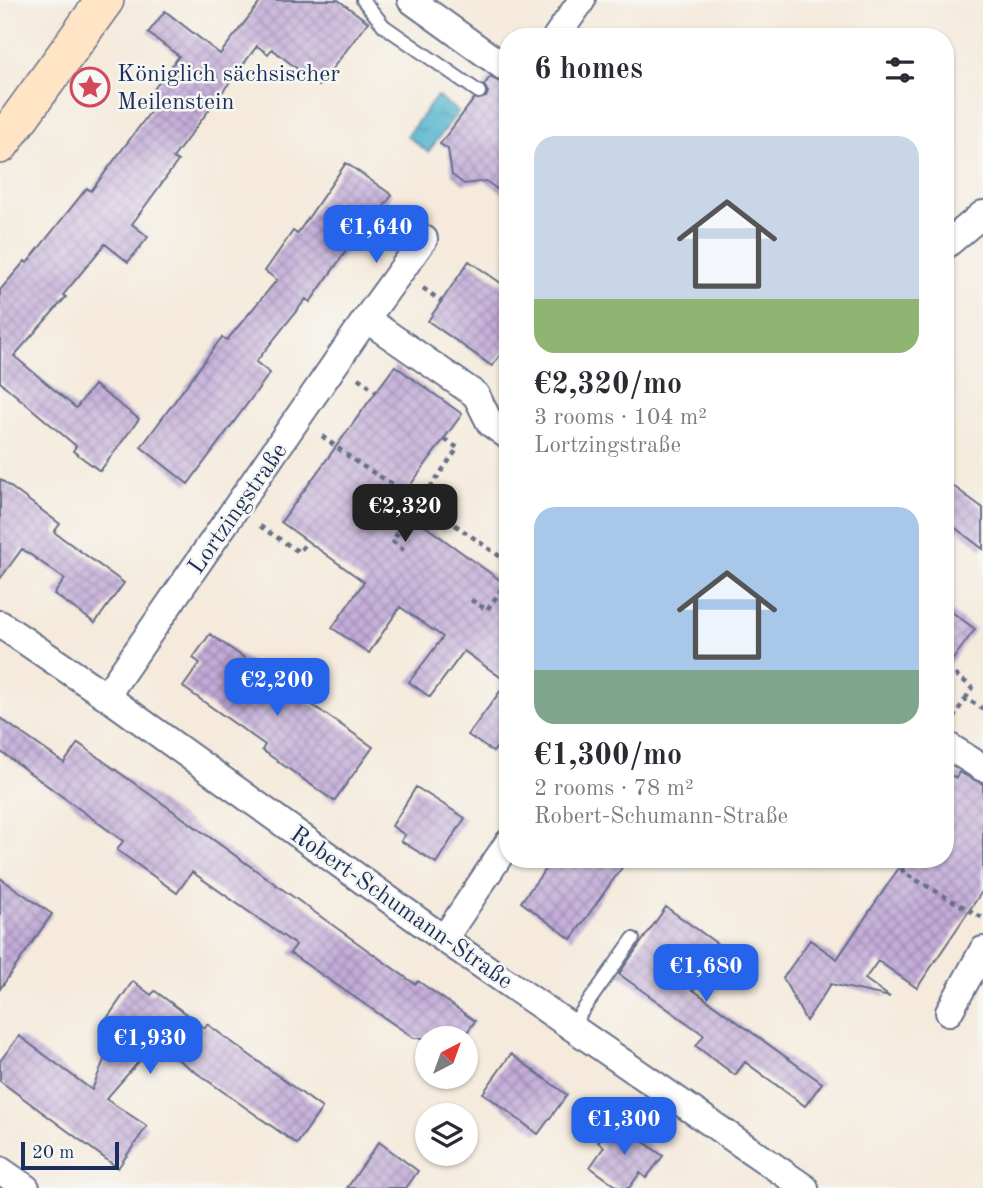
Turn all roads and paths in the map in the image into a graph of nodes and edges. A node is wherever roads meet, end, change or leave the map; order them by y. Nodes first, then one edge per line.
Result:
1 (105, 0) edge
2 (363, 0) edge
3 (411, 0) edge
4 (582, 0) edge
5 (562, 28) edge
6 (499, 64) edge
7 (479, 92) dead end
8 (0, 145) edge
9 (983, 214) edge
10 (954, 238) edge
11 (424, 239) dead end
12 (366, 319) junction
13 (299, 418) junction
14 (499, 429) edge
15 (444, 439) dead end
16 (359, 464) junction
17 (353, 472) dead end
18 (421, 501) junction
19 (236, 510) junction
20 (308, 541) dead end
21 (404, 550) dead end
22 (499, 556) edge
23 (499, 593) edge
24 (471, 600) dead end
25 (0, 624) edge
26 (954, 673) edge
27 (107, 696) junction
28 (983, 709) edge
29 (954, 750) edge
30 (983, 768) edge
31 (499, 856) edge
32 (902, 868) edge
33 (983, 918) edge
34 (444, 939) junction
35 (633, 939) dead end
36 (983, 950) edge
37 (948, 1012) dead end
38 (571, 1027) junction
39 (0, 1170) edge
40 (26, 1188) edge
41 (805, 1188) edge

1 - 8 main road
2 - 7 lane
3 - 6 street
4 - 5 street
9 - 10 street
11 - 12 street, Lortzingstraße
12 - 13 street, Lortzingstraße
12 - 14 street
13 - 16 path
13 - 19 street, Lortzingstraße
15 - 18 path
16 - 17 path
16 - 18 path
18 - 21 path
18 - 22 path
19 - 20 path
19 - 27 street, Lortzingstraße
23 - 24 path
25 - 27 street, Robert-Schumann-Straße
26 - 28 path
27 - 34 street, Robert-Schumann-Straße
29 - 30 street
31 - 34 street
32 - 33 path
34 - 38 street, Robert-Schumann-Straße
35 - 38 lane
36 - 37 street
38 - 41 street, Robert-Schumann-Straße
39 - 40 street

